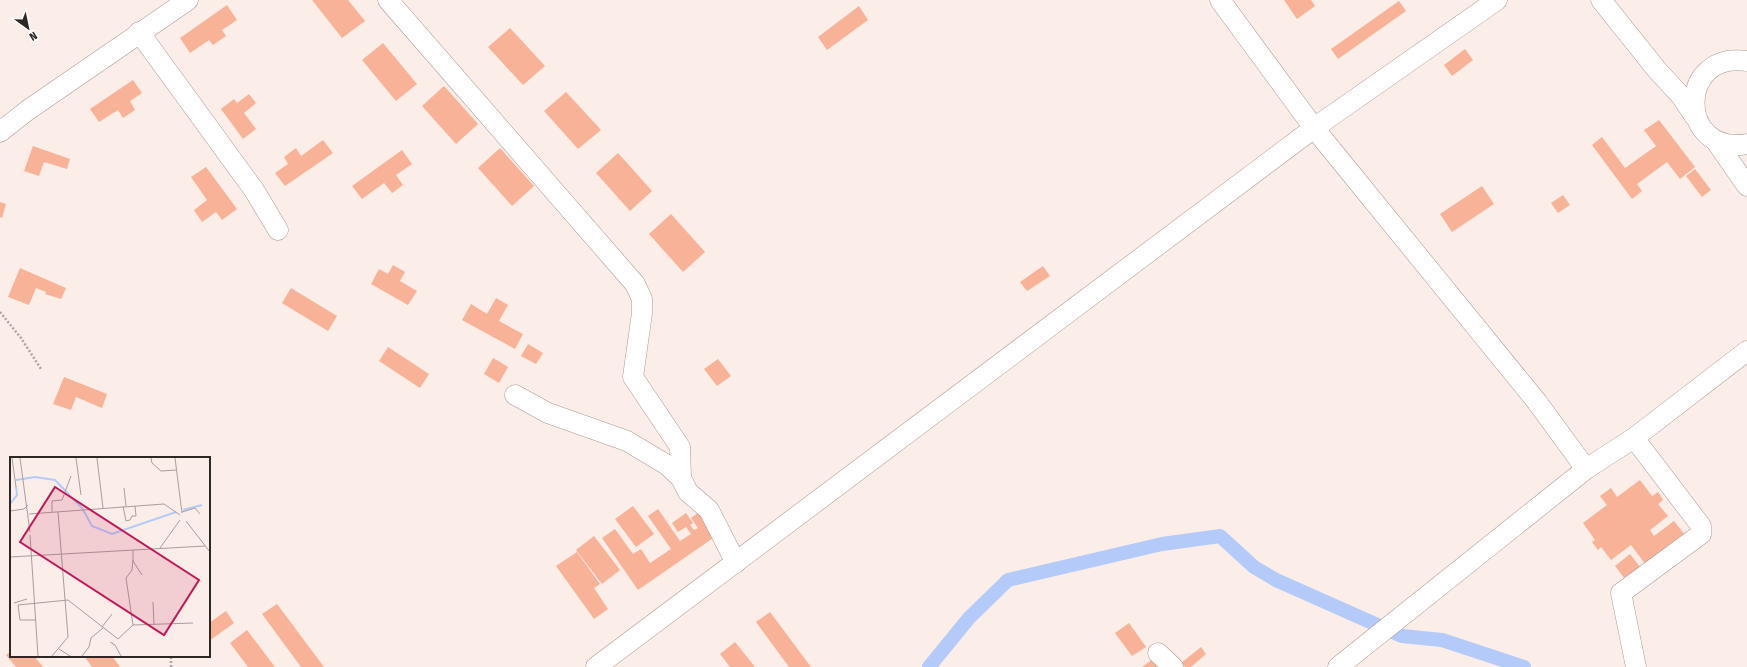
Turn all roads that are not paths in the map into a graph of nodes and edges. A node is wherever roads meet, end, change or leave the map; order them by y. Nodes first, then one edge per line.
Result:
1 (188, 0) edge
2 (388, 0) edge
3 (1220, 0) edge
4 (1497, 0) edge
5 (1601, 0) edge
6 (139, 32) junction
7 (1747, 61) edge
8 (1710, 69) junction
9 (1657, 70) junction
10 (1696, 119) junction
11 (1314, 128) junction
12 (0, 132) edge
13 (1715, 140) junction
14 (1747, 144) edge
15 (1747, 186) edge
16 (278, 230) dead end
17 (1747, 351) edge
18 (515, 395) dead end
19 (1634, 438) junction
20 (1586, 469) junction
21 (681, 478) junction
22 (736, 563) junction
23 (1158, 653) dead end
24 (596, 667) edge
25 (1173, 667) edge
26 (1338, 667) edge
27 (1636, 667) edge

1 - 6 street
2 - 21 street
3 - 11 street
4 - 11 street
5 - 9 street
6 - 12 street
6 - 16 street
7 - 8 street
8 - 9 street
8 - 10 street
9 - 10 street
10 - 13 street
11 - 20 street
11 - 22 street
13 - 14 street
13 - 15 street
17 - 19 street
18 - 21 street
19 - 20 street
19 - 27 street
20 - 26 street
21 - 22 street
22 - 24 street
23 - 25 street

